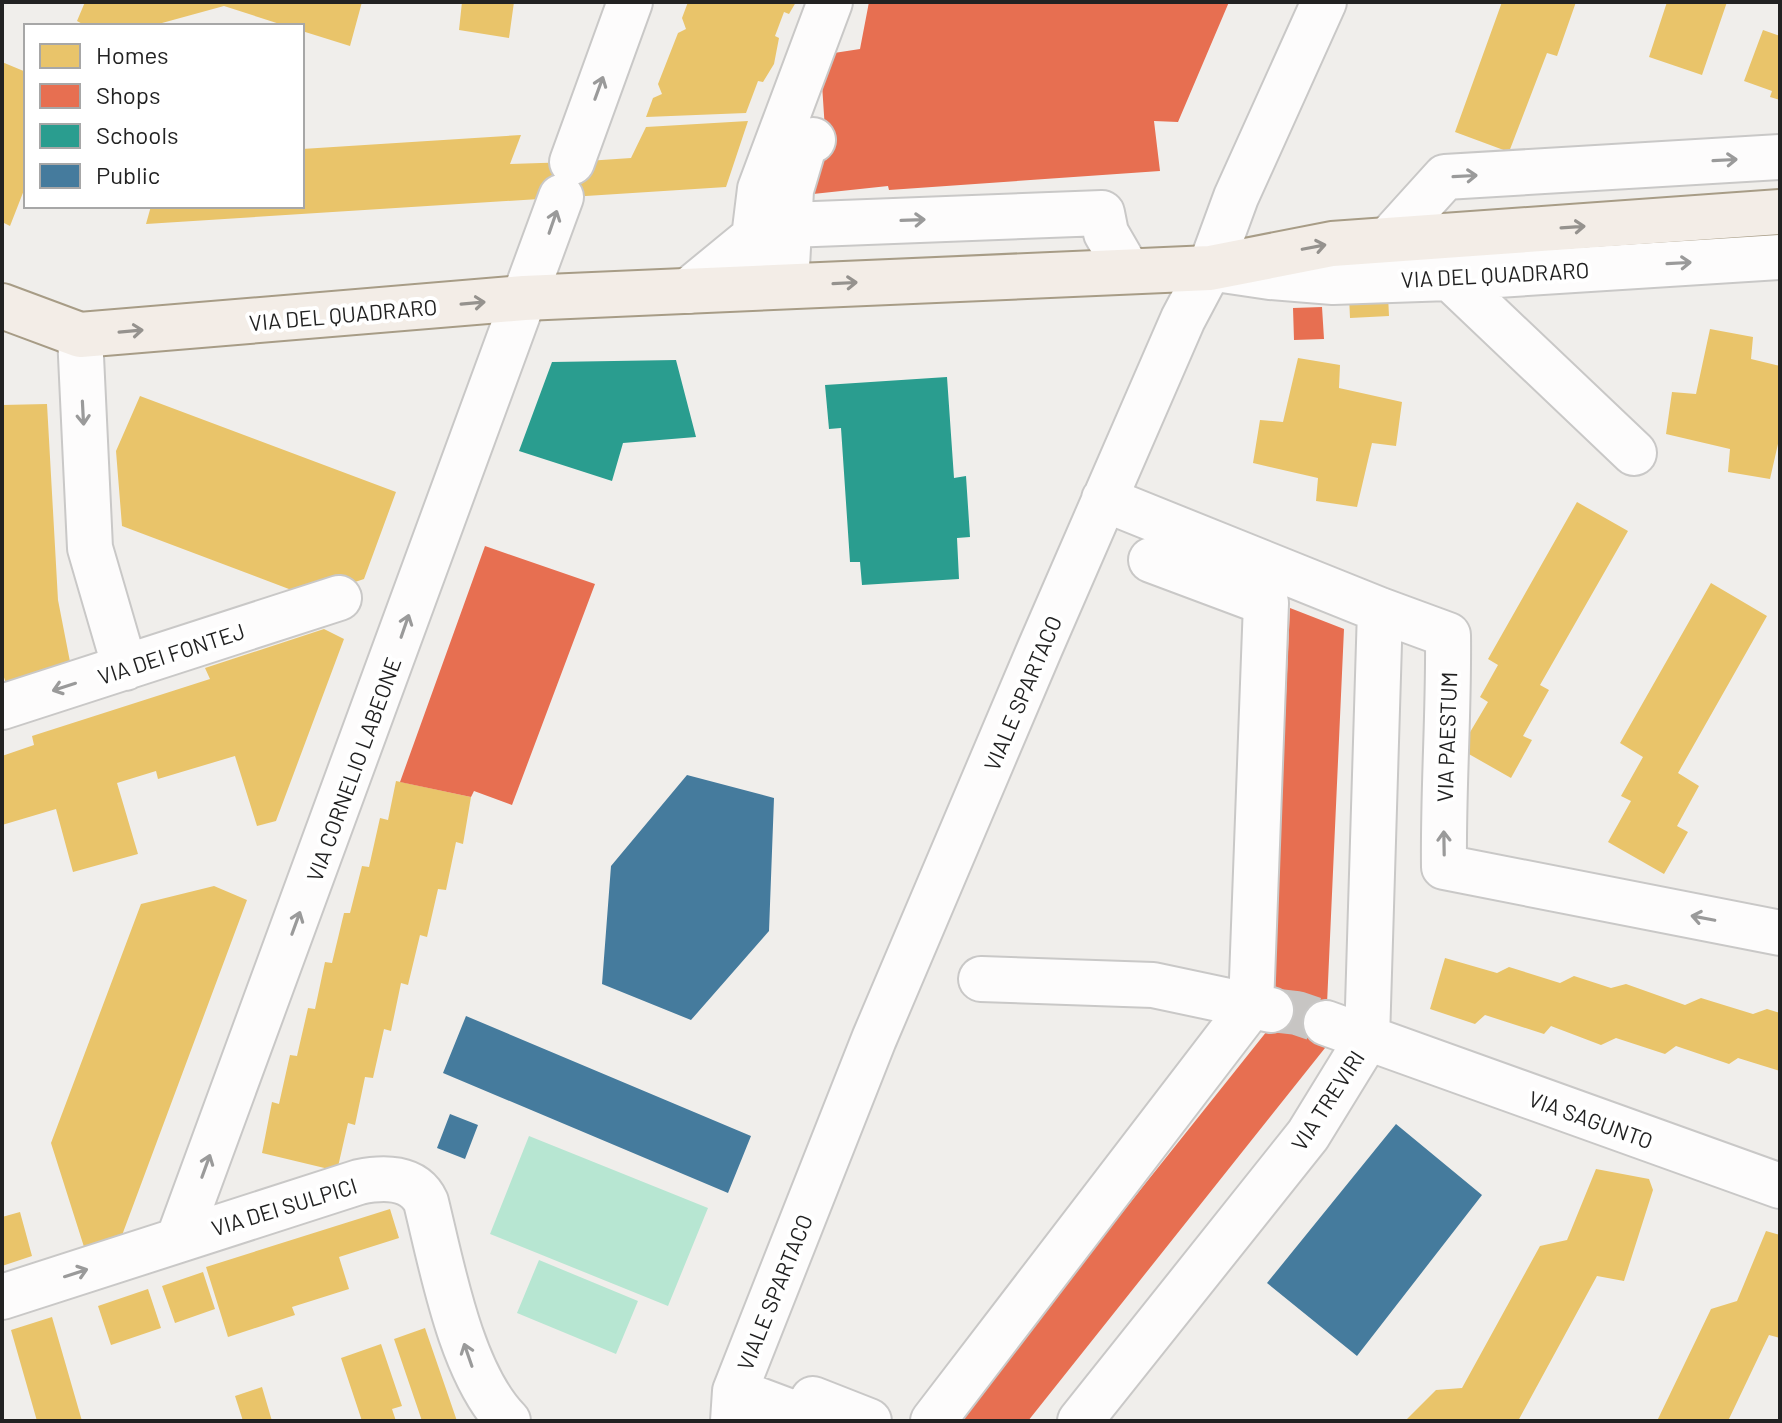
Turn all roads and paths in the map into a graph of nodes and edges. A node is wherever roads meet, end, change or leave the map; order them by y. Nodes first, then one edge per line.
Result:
1 (630, 2) edge
2 (830, 2) edge
3 (1324, 2) edge
4 (813, 140) dead end
5 (1780, 157) edge
6 (1780, 212) edge
7 (1706, 218) junction
8 (772, 230) junction
9 (1388, 240) junction
10 (1765, 258) edge
11 (1210, 268) junction
12 (1128, 271) junction
13 (1450, 278) junction
14 (767, 287) junction
15 (688, 291) junction
16 (524, 298) junction
17 (2, 306) edge
18 (80, 335) junction
19 (1617, 441) dead end
20 (1104, 499) junction
21 (1151, 560) dead end
22 (339, 598) dead end
23 (1380, 610) junction
24 (125, 668) junction
25 (2, 707) edge
26 (1780, 933) edge
27 (981, 979) dead end
28 (1261, 1008) junction
29 (1326, 1023) tunnel mouth
30 (1384, 1045) junction
31 (1780, 1186) edge
32 (178, 1240) junction
33 (2, 1297) edge
34 (814, 1410) edge
35 (725, 1411) edge
36 (508, 1421) edge
37 (869, 1421) edge
38 (933, 1421) edge
39 (1080, 1421) edge

16 -> 1 street, VIA CORNELIO LABEONE
2 - 8 street
3 - 11 street, VIALE SPARTACO
4 - 8 street
9 -> 5 street, VIA DEL QUADRARO
6 - 7 main road, VIA DEL QUADRARO
9 -> 7 main road, VIA DEL QUADRARO
7 - 10 street
8 -> 12 street
8 - 14 street
8 - 15 street
11 -> 9 main road, VIA DEL QUADRARO
13 -> 10 street, VIA DEL QUADRARO
11 - 12 main road, VIA DEL QUADRARO
11 - 13 street, VIA DEL QUADRARO
11 - 20 street, VIALE SPARTACO
14 -> 12 main road, VIA DEL QUADRARO
13 - 19 street
14 - 15 main road, VIA DEL QUADRARO
15 - 16 main road, VIA DEL QUADRARO
18 -> 16 main road, VIA DEL QUADRARO
32 -> 16 street, VIA CORNELIO LABEONE
17 - 18 main road, VIA DEL QUADRARO
18 -> 24 street
20 - 23 street, VIA PAESTUM
20 - 35 street, VIALE SPARTACO
21 - 28 street
22 - 24 street, VIA DEI FONTEJ
26 -> 23 street, VIA PAESTUM
23 - 30 street, VIA TREVIRI
24 -> 25 street, VIA DEI FONTEJ
27 - 28 street
28 - 38 street
29 - 30 street, VIA SAGUNTO
30 - 31 street, VIA SAGUNTO
30 - 39 street, VIA TREVIRI
33 -> 32 street, VIA DEI SULPICI
36 -> 32 street, VIA DEI SULPICI
34 - 35 street
34 - 37 street

